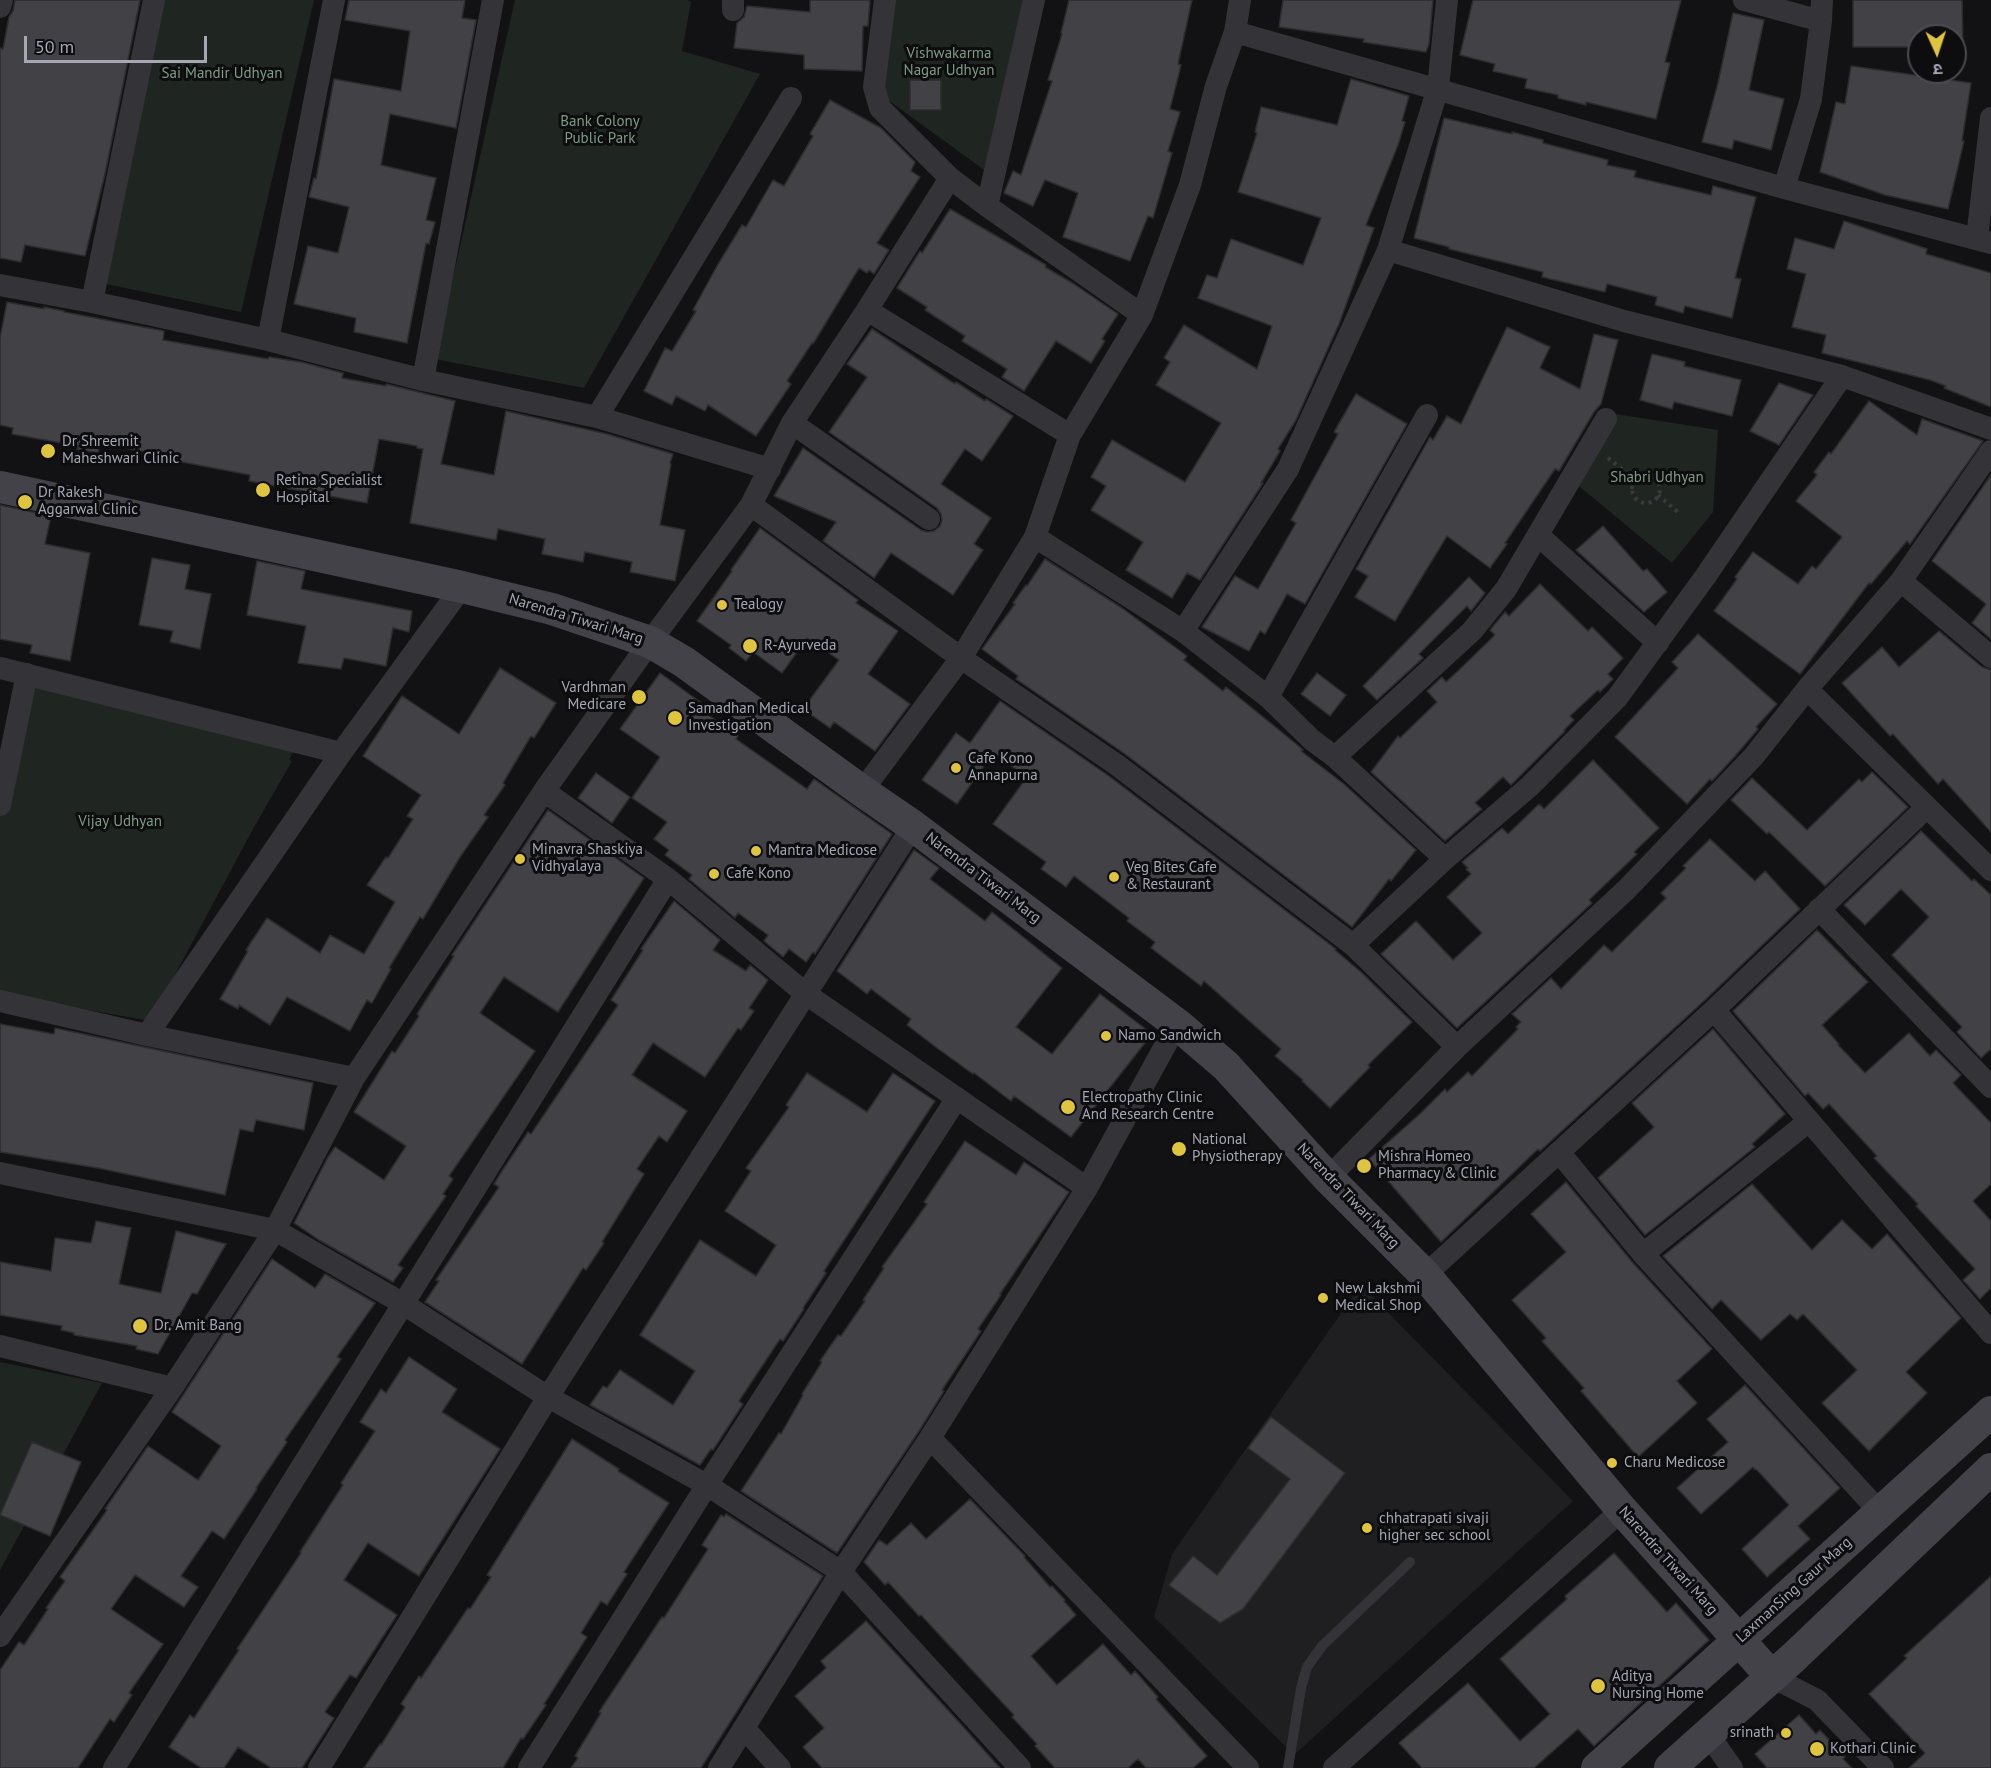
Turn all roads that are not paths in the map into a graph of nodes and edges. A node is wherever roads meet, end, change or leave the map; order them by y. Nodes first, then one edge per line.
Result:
1 (2, 0) edge
2 (154, 0) edge
3 (334, 0) edge
4 (493, 0) edge
5 (885, 0) edge
6 (1034, 0) edge
7 (1240, 0) edge
8 (1447, 0) edge
9 (1744, 0) edge
10 (0, 8) edge
11 (1822, 10) edge
12 (1235, 32) junction
13 (1438, 88) junction
14 (791, 98) dead end
15 (1991, 118) edge
16 (950, 178) junction
17 (1784, 188) junction
18 (987, 206) junction
19 (1984, 240) edge
20 (1388, 250) junction
21 (0, 285) edge
22 (92, 302) junction
23 (867, 309) junction
24 (1142, 315) junction
25 (268, 340) junction
26 (1842, 376) junction
27 (423, 380) junction
28 (1427, 415) dead end
29 (597, 417) junction
30 (1606, 418) dead end
31 (792, 423) junction
32 (1991, 429) edge
33 (1070, 435) junction
34 (1991, 451) edge
35 (770, 469) junction
36 (0, 487) edge
37 (751, 505) junction
38 (929, 519) dead end
39 (1538, 535) junction
40 (1035, 537) junction
41 (1901, 581) junction
42 (462, 587) junction
43 (1183, 631) junction
44 (650, 642) junction
45 (1658, 643) junction
46 (1991, 657) edge
47 (961, 658) junction
48 (0, 668) edge
49 (27, 674) junction
50 (1806, 689) junction
51 (1268, 697) junction
52 (341, 753) junction
53 (1335, 758) junction
54 (544, 791) junction
55 (862, 791) junction
56 (0, 804) edge
57 (1927, 807) junction
58 (913, 826) junction
59 (1445, 860) junction
60 (1991, 870) edge
61 (668, 879) junction
62 (1819, 909) junction
63 (1353, 945) junction
64 (806, 994) junction
65 (0, 1001) edge
66 (1714, 1010) junction
67 (1177, 1024) junction
68 (147, 1035) junction
69 (1458, 1047) junction
70 (354, 1078) junction
71 (1991, 1087) edge
72 (957, 1098) junction
73 (1809, 1121) junction
74 (1559, 1152) junction
75 (0, 1173) edge
76 (1328, 1178) junction
77 (1087, 1188) junction
78 (275, 1230) junction
79 (1643, 1254) junction
80 (1425, 1275) junction
81 (402, 1303) junction
82 (1991, 1333) edge
83 (0, 1346) edge
84 (172, 1389) junction
85 (548, 1397) junction
86 (1991, 1412) edge
87 (930, 1438) junction
88 (1991, 1469) edge
89 (706, 1485) junction
90 (1622, 1510) junction
91 (1880, 1512) junction
92 (1410, 1562) dead end
93 (842, 1572) junction
94 (0, 1636) edge
95 (1738, 1639) junction
96 (1772, 1677) junction
97 (744, 1728) junction
98 (1708, 1734) junction
99 (114, 1768) edge
100 (319, 1768) edge
101 (529, 1768) edge
102 (719, 1768) edge
103 (780, 1768) edge
104 (1020, 1768) edge
105 (1248, 1768) edge
106 (1288, 1768) edge
107 (1334, 1768) edge
108 (1597, 1768) edge
109 (1670, 1768) edge
110 (1732, 1768) edge
111 (1883, 1768) edge

1 - 10 street
2 - 22 street
3 - 25 street
4 - 27 street
5 - 16 street
6 - 18 street
7 - 12 street
8 - 13 street
9 - 11 street
11 - 17 street
12 - 13 street
12 - 24 street
13 - 17 street
13 - 20 street
14 - 29 street
15 - 19 street
16 - 18 street
16 - 23 street
17 - 19 street
18 - 24 street
20 - 26 street
20 - 43 street
21 - 22 street
22 - 25 street
23 - 31 street
23 - 33 street
24 - 33 street
25 - 27 street
26 - 32 street
26 - 45 street
27 - 29 street
28 - 51 street
29 - 35 street
30 - 39 street
31 - 35 street
31 - 38 street
33 - 40 street
34 - 41 street
35 - 37 street
36 - 42 street, Narendra Tiwari Marg
37 - 44 street
37 - 47 street
39 - 45 street
39 - 53 street
40 - 43 street
40 - 47 street
41 - 46 street
41 - 50 street
42 - 44 street, Narendra Tiwari Marg
42 - 52 street
43 - 51 street
44 - 54 street
44 - 55 street, Narendra Tiwari Marg
45 - 59 street
47 - 55 street
47 - 63 street
48 - 49 street
49 - 52 street
49 - 56 street
50 - 57 street
50 - 69 street
51 - 53 street
52 - 68 street
53 - 59 street
54 - 61 street
54 - 70 street
55 - 58 street, Narendra Tiwari Marg
57 - 60 street
57 - 62 street
58 - 64 street
58 - 67 street, Narendra Tiwari Marg
59 - 63 street
61 - 64 street
61 - 81 street
62 - 66 street
62 - 71 street
63 - 69 street
64 - 72 street
64 - 85 street
65 - 68 street
66 - 73 street
66 - 74 street
67 - 76 street, Narendra Tiwari Marg
67 - 77 street
68 - 70 street
69 - 76 street
70 - 78 street
72 - 77 street
72 - 89 street
73 - 79 street
73 - 82 street
74 - 79 street
74 - 80 street
75 - 78 street
76 - 80 street, Narendra Tiwari Marg
77 - 87 street
78 - 81 street
78 - 84 street
79 - 91 street
80 - 90 street, Narendra Tiwari Marg
81 - 85 street
81 - 99 street
83 - 84 street
84 - 94 street
85 - 89 street
85 - 100 street
86 - 91 street, LaxmanSing Gaur Marg
87 - 93 street
87 - 105 street
88 - 96 street
89 - 93 street
89 - 101 street
90 - 95 street, Narendra Tiwari Marg
90 - 107 street
91 - 95 street, LaxmanSing Gaur Marg
92 - 106 lane
93 - 97 street
93 - 104 street
95 - 96 street, Narendra Tiwari Marg
95 - 108 street, LaxmanSing Gaur Marg
96 - 98 street
96 - 111 street
97 - 102 street
97 - 103 street
98 - 109 street
98 - 110 street

